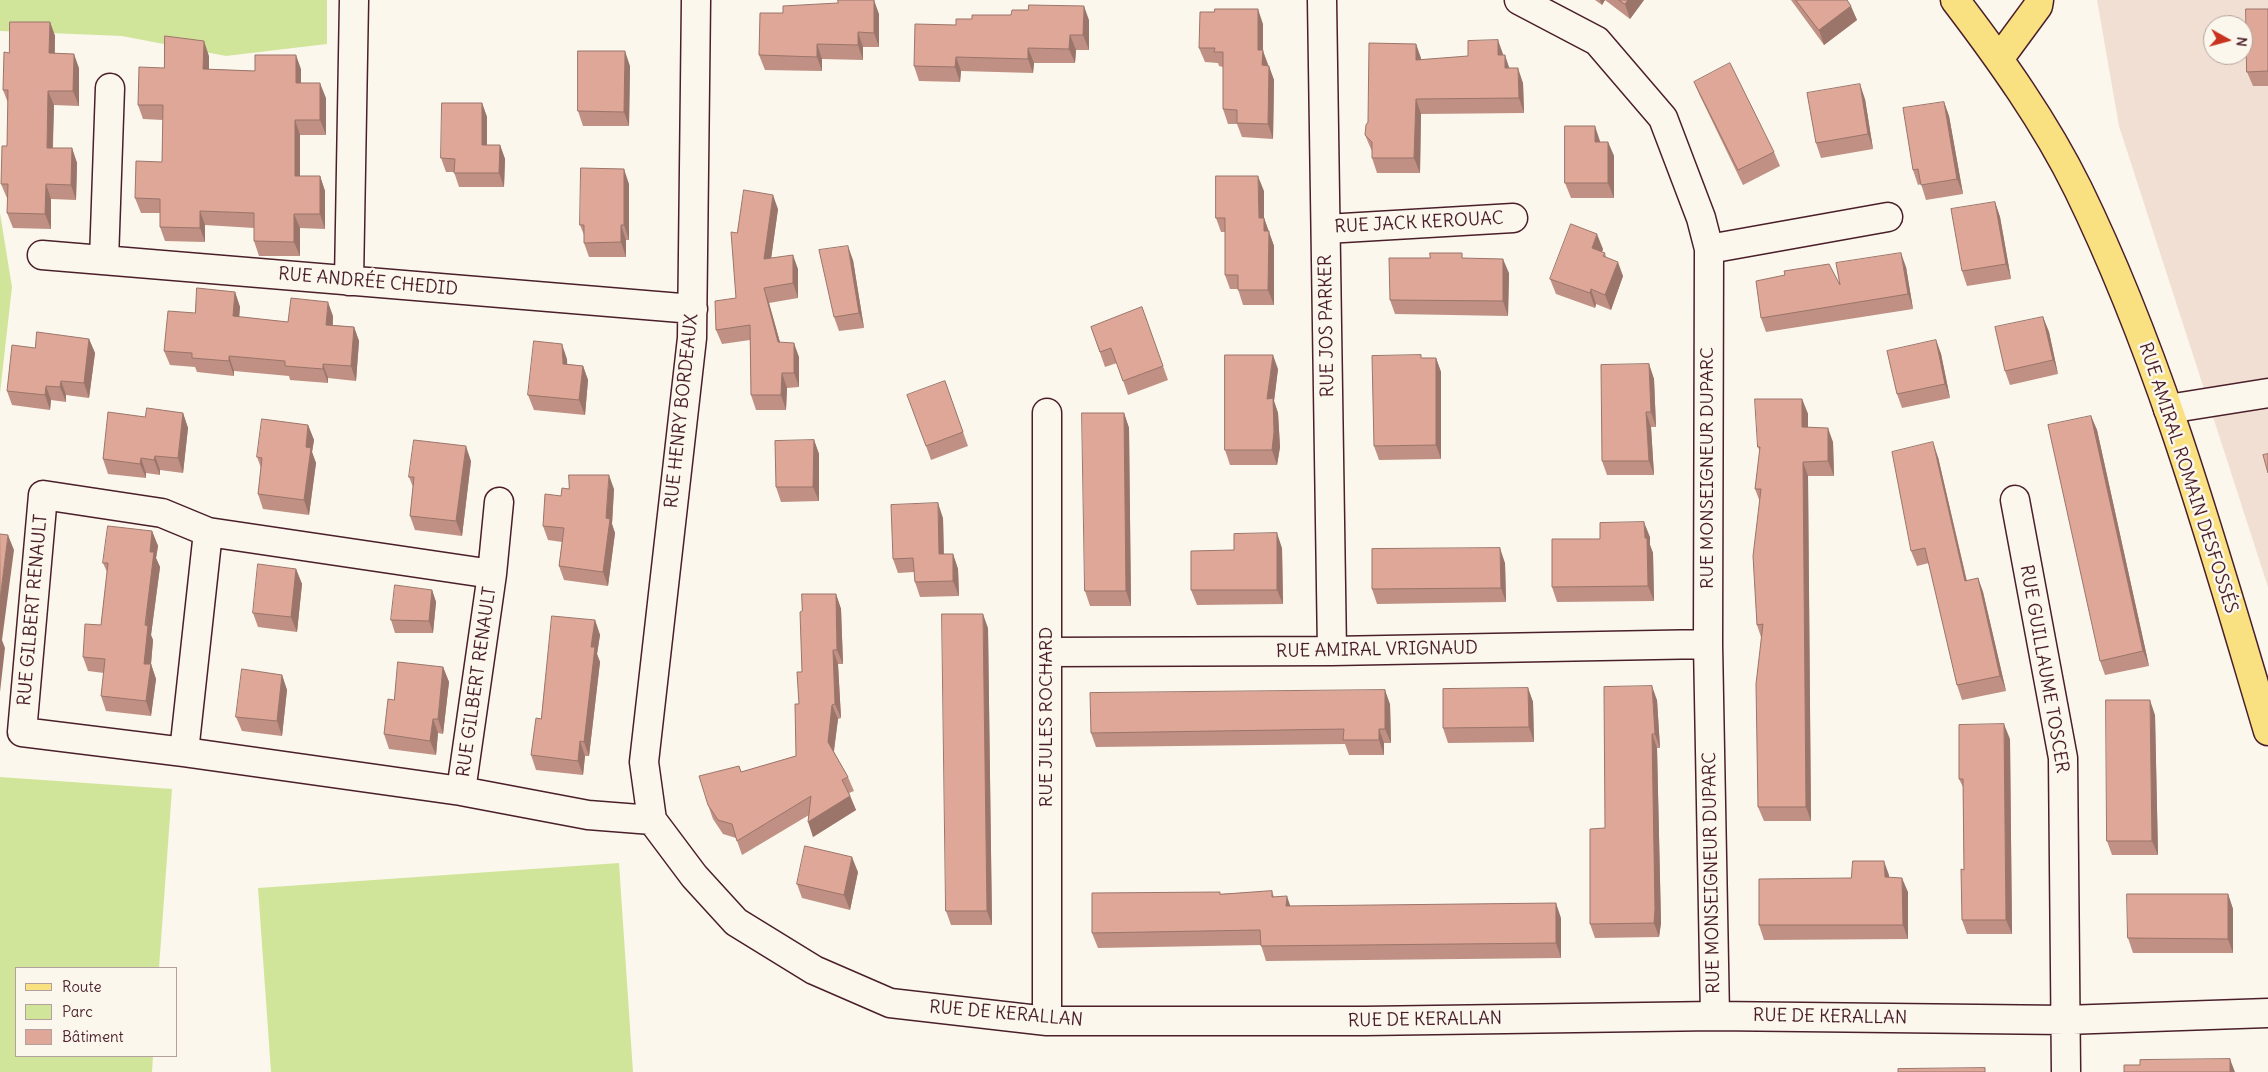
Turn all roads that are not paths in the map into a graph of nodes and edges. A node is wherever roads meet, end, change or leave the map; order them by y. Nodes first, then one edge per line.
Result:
1 (354, 0) edge
2 (696, 0) edge
3 (1322, 0) edge
4 (1518, 0) edge
5 (1955, 0) edge
6 (2039, 0) edge
7 (1999, 59) junction
8 (110, 88) dead end
9 (1888, 217) dead end
10 (1513, 218) dead end
11 (1326, 229) junction
12 (1709, 249) junction
13 (42, 255) dead end
14 (104, 260) junction
15 (349, 281) junction
16 (693, 309) junction
17 (2268, 393) edge
18 (2168, 409) junction
19 (1047, 413) dead end
20 (2015, 500) dead end
21 (500, 502) dead end
22 (208, 532) junction
23 (492, 574) junction
24 (1708, 644) junction
25 (1047, 652) junction
26 (1332, 652) junction
27 (2268, 731) edge
28 (184, 752) junction
29 (461, 791) junction
30 (652, 820) junction
31 (2268, 1013) edge
32 (1715, 1016) junction
33 (2065, 1020) junction
34 (1047, 1021) junction
35 (2066, 1072) edge

1 - 15 street
2 - 16 street, RUE HENRY BORDEAUX
3 - 11 street, RUE JOS PARKER
4 - 12 street, RUE MONSEIGNEUR DUPARC
5 - 7 main road, RUE AMIRAL ROMAIN DESFOSSÉS
6 - 7 main road
7 - 18 main road, RUE AMIRAL ROMAIN DESFOSSÉS
8 - 14 street
9 - 12 street
10 - 11 street, RUE JACK KEROUAC
11 - 26 street, RUE JOS PARKER
12 - 24 street, RUE MONSEIGNEUR DUPARC
13 - 14 street, RUE ANDRÉE CHEDID
14 - 15 street, RUE ANDRÉE CHEDID
15 - 16 street, RUE ANDRÉE CHEDID
16 - 30 street, RUE HENRY BORDEAUX
17 - 18 street
18 - 27 main road, RUE AMIRAL ROMAIN DESFOSSÉS
19 - 25 street, RUE JULES ROCHARD
20 - 33 street, RUE GUILLAUME TOSCER
21 - 23 street, RUE GILBERT RENAULT
22 - 23 street, RUE GILBERT RENAULT
22 - 28 street
22 - 28 street, RUE GILBERT RENAULT
23 - 29 street, RUE GILBERT RENAULT
24 - 26 street, RUE AMIRAL VRIGNAUD
24 - 32 street, RUE MONSEIGNEUR DUPARC
25 - 26 street, RUE AMIRAL VRIGNAUD
25 - 34 street, RUE JULES ROCHARD
28 - 29 street, RUE GILBERT RENAULT
29 - 30 street, RUE GILBERT RENAULT
30 - 34 street, RUE DE KERALLAN
31 - 33 street, RUE DE KERALLAN
32 - 33 street, RUE DE KERALLAN
32 - 34 street, RUE DE KERALLAN
33 - 35 street, RUE GUILLAUME TOSCER

